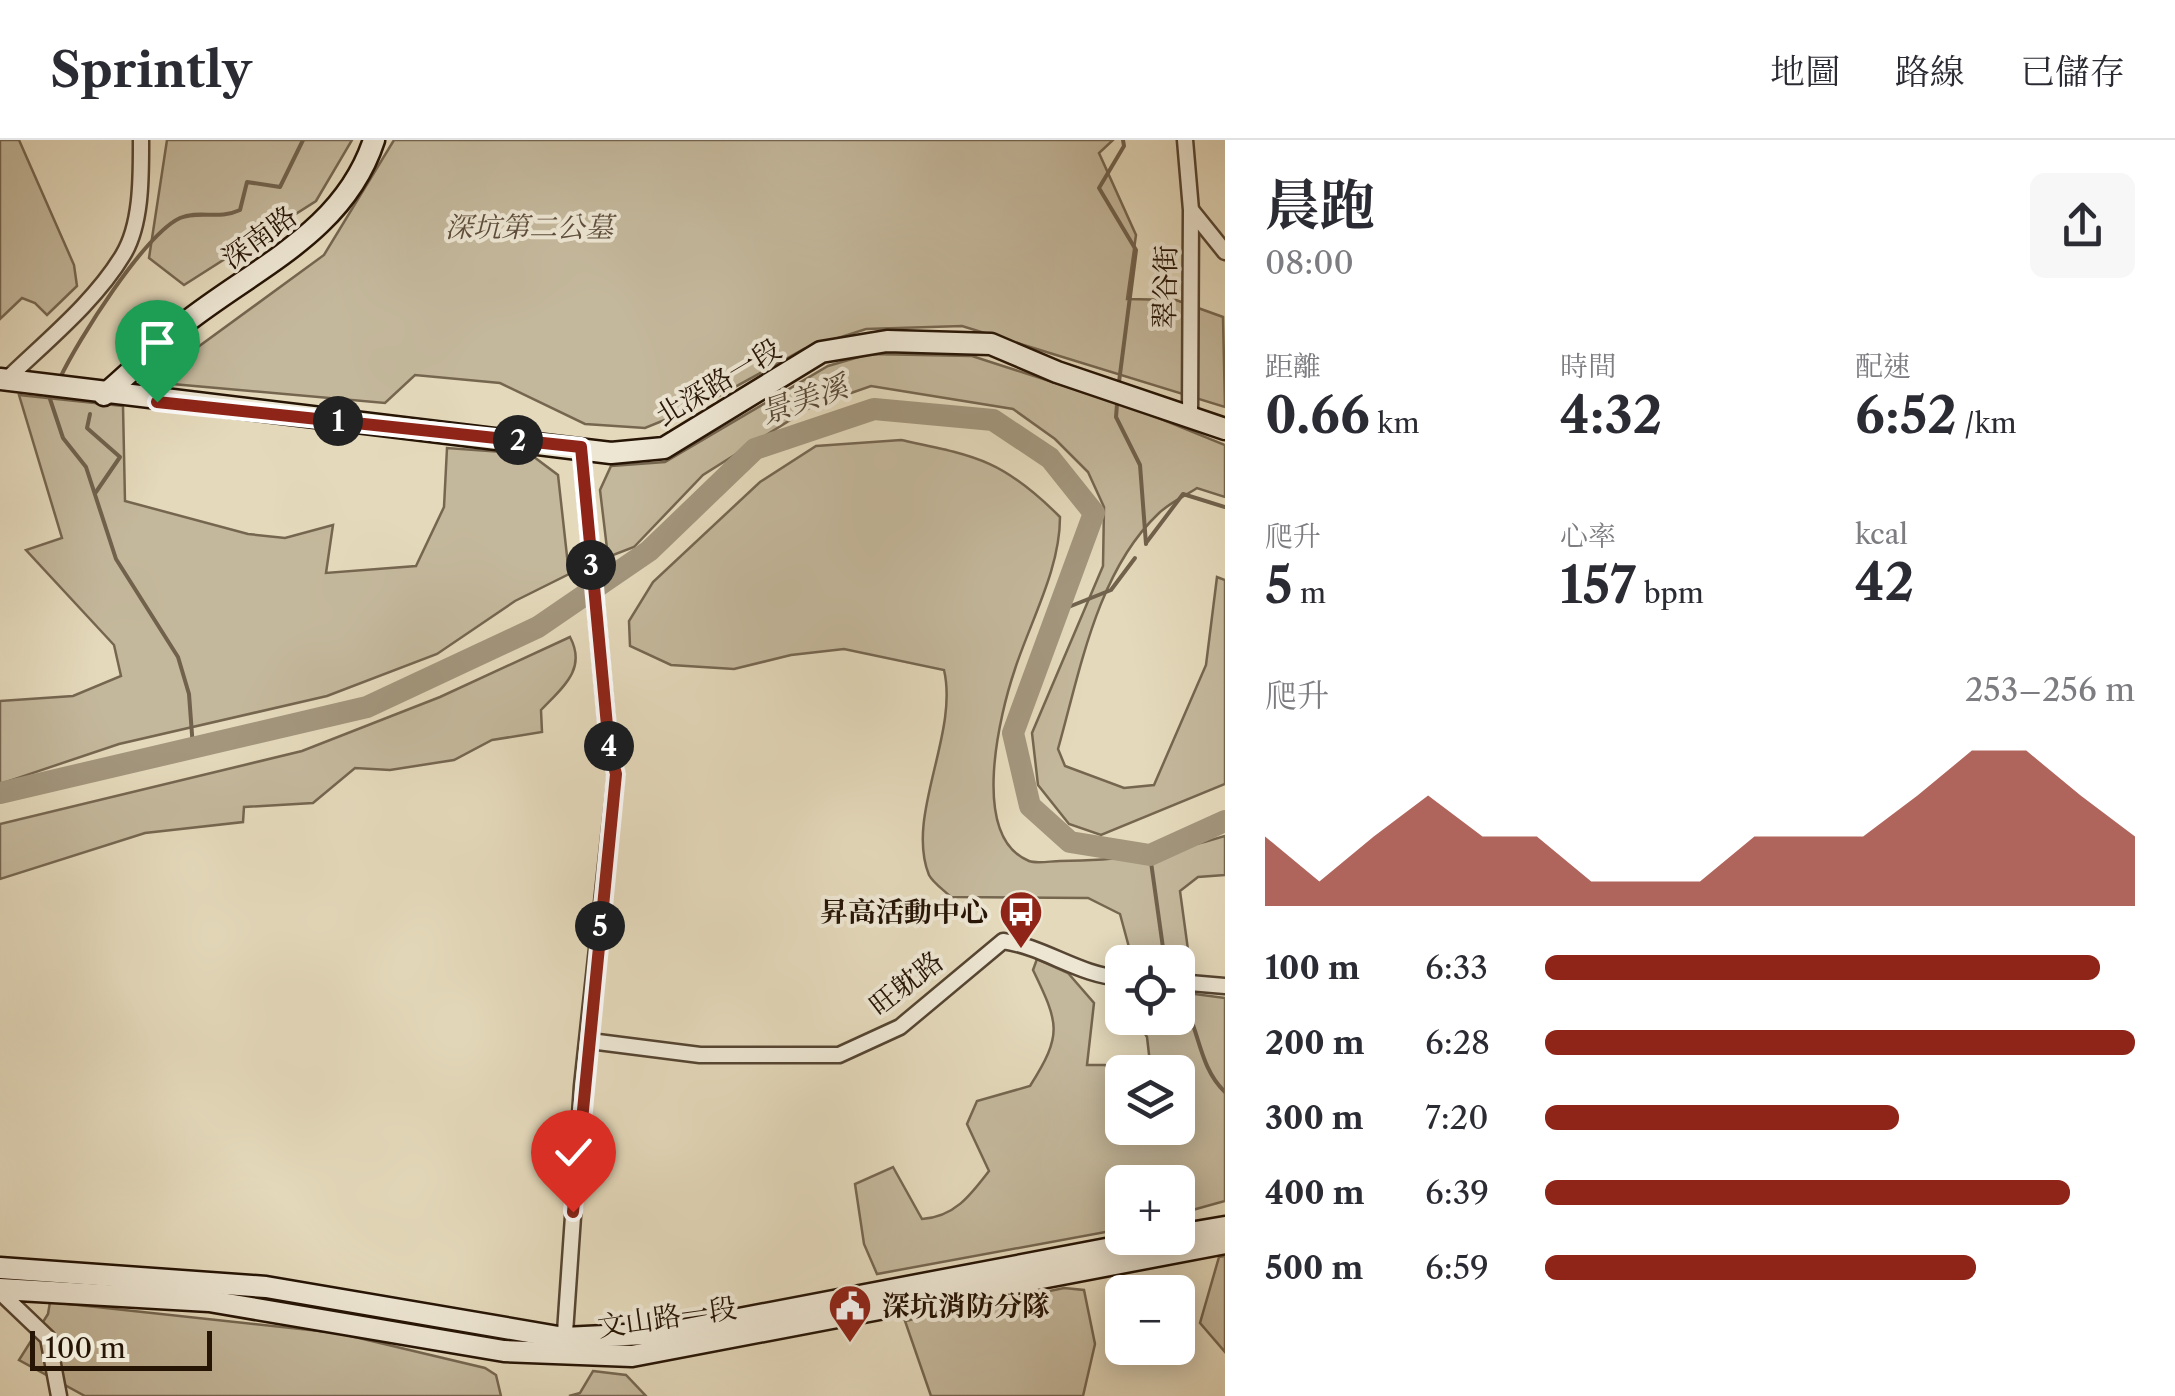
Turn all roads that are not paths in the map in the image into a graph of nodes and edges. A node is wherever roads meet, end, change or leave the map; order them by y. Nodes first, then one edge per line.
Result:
1 (142, 140) edge
2 (374, 140) edge
3 (1185, 140) edge
4 (1191, 210) junction
5 (1225, 252) edge
6 (3, 380) edge
7 (104, 396) junction
8 (1190, 418) junction
9 (1225, 429) edge
10 (581, 447) junction
11 (1105, 977) edge
12 (1195, 983) edge
13 (1225, 986) edge
14 (590, 1041) junction
15 (1195, 1235) edge
16 (1221, 1236) edge
17 (1105, 1249) edge
18 (0, 1268) edge
19 (0, 1290) edge
20 (564, 1347) junction
21 (59, 1396) edge

1 - 6 street
2 - 7 main road, 深南路
3 - 4 street
4 - 5 street, 翠谷街
4 - 8 street, 翠谷街
6 - 7 main road, 北深路一段
7 - 10 main road, 北深路一段
8 - 9 main road, 北深路一段
8 - 10 main road, 北深路一段
10 - 14 street
11 - 14 street, 旺躭路
12 - 13 street
14 - 20 street
15 - 16 main road, 文山路一段
16 - 20 main road, 文山路一段
17 - 20 main road, 文山路一段
18 - 20 main road, 文山路一段
19 - 20 main road, 文山路一段
19 - 21 street

